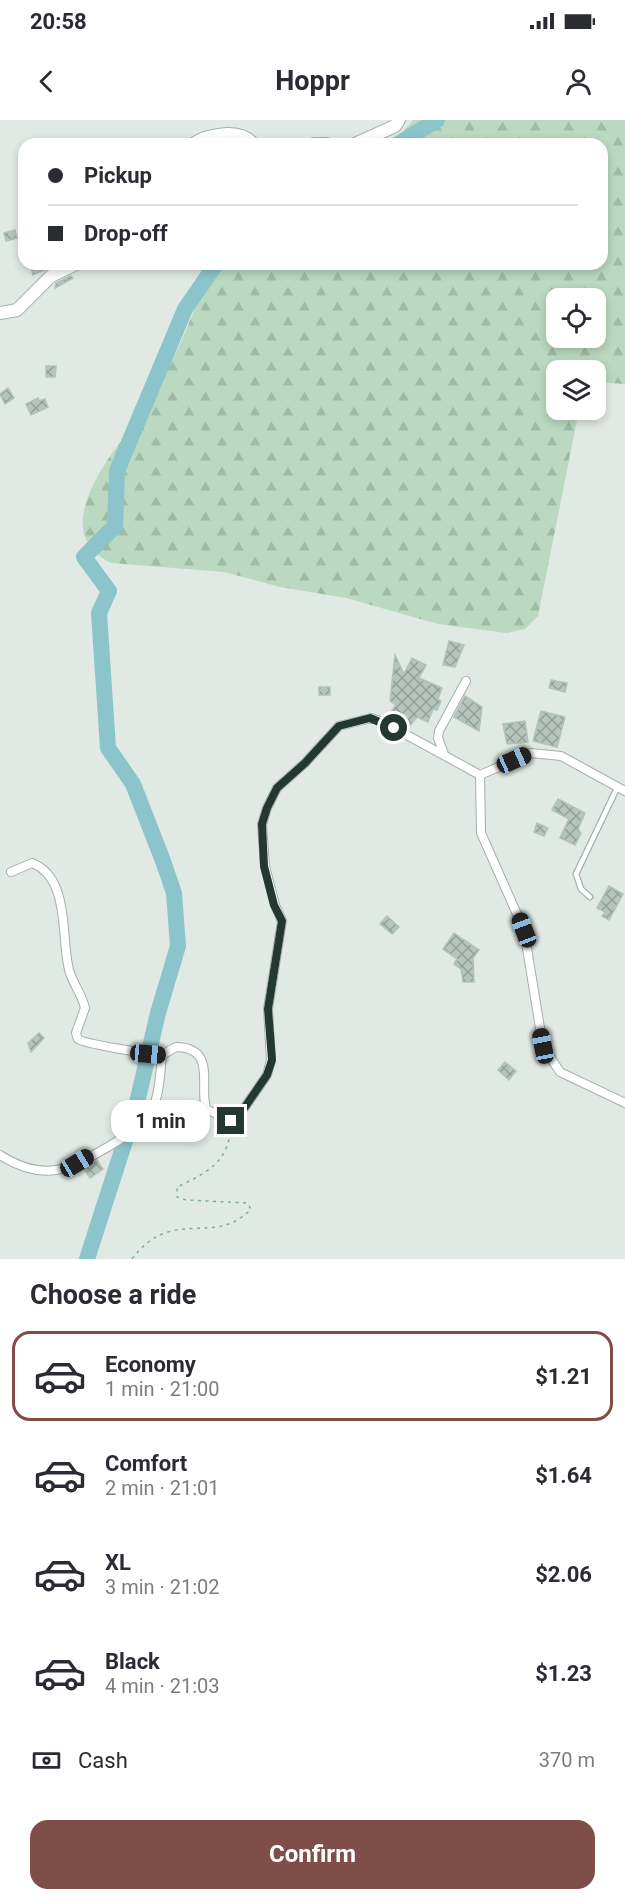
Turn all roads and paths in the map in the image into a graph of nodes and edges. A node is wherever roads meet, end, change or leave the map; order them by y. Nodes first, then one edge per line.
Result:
1 (399, 120) edge
2 (210, 138) edge
3 (245, 138) edge
4 (369, 138) edge
5 (64, 270) edge
6 (0, 313) edge
7 (466, 681) dead end
8 (444, 754) junction
9 (480, 775) junction
10 (621, 789) edge
11 (11, 872) dead end
12 (590, 897) dead end
13 (162, 1055) junction
14 (625, 1103) edge
15 (229, 1120) junction
16 (0, 1155) edge
17 (132, 1259) edge

1 - 4 street
2 - 3 street
5 - 6 street
7 - 8 street
8 - 9 street
8 - 15 street
9 - 10 street
9 - 14 street
10 - 12 lane
11 - 13 street
13 - 15 street
13 - 16 street
15 - 17 path

